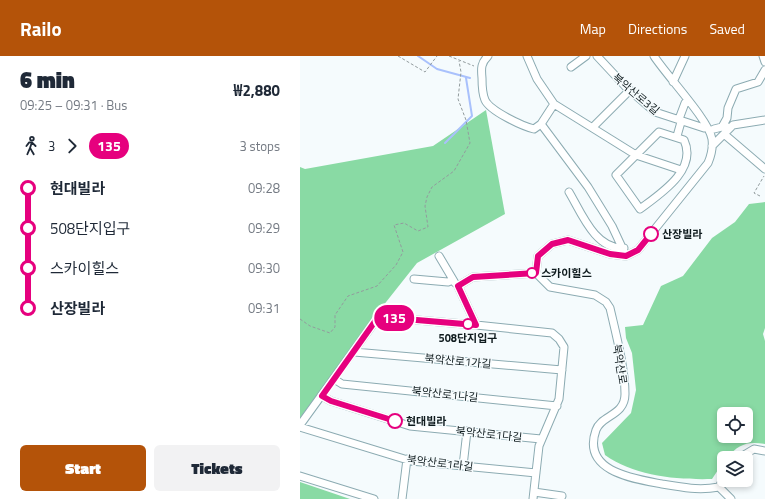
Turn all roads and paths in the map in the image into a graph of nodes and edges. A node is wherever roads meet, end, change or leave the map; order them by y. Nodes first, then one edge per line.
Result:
1 (398, 56) edge
2 (408, 56) edge
3 (437, 56) edge
4 (449, 56) edge
5 (488, 56) edge
6 (527, 56) edge
7 (586, 56) edge
8 (597, 56) edge
9 (654, 56) edge
10 (685, 56) edge
11 (763, 56) edge
12 (405, 59) junction
13 (458, 61) junction
14 (765, 62) edge
15 (571, 67) dead end
16 (481, 68) junction
17 (765, 70) edge
18 (673, 82) junction
19 (630, 90) junction
20 (688, 101) junction
21 (554, 104) junction
22 (765, 120) edge
23 (681, 122) junction
24 (541, 124) junction
25 (593, 127) junction
26 (700, 128) dead end
27 (714, 129) dead end
28 (723, 131) junction
29 (677, 136) junction
30 (712, 146) junction
31 (636, 155) junction
32 (765, 169) edge
33 (681, 170) junction
34 (765, 174) edge
35 (569, 192) dead end
36 (760, 196) dead end
37 (624, 248) junction
38 (439, 256) dead end
39 (626, 256) junction
40 (536, 273) junction
41 (414, 279) dead end
42 (456, 283) junction
43 (300, 319) edge
44 (476, 325) junction
45 (354, 352) junction
46 (562, 370) junction
47 (334, 379) junction
48 (322, 396) junction
49 (557, 406) junction
50 (300, 426) edge
51 (467, 432) junction
52 (541, 439) junction
53 (751, 451) edge
54 (765, 451) edge
55 (407, 459) junction
56 (463, 466) junction
57 (536, 473) junction
58 (300, 476) edge
59 (717, 486) edge
60 (720, 487) edge
61 (534, 496) edge
62 (562, 496) dead end
63 (374, 499) edge
64 (402, 499) edge
65 (732, 499) edge

1 - 12 path
2 - 12 path
3 - 12 path
4 - 13 path
5 - 16 street
6 - 21 street
7 - 15 street
8 - 19 street, 북악산로3길
9 - 18 street
10 - 18 street
11 - 14 street
13 - 16 path
13 - 43 path
16 - 24 street
17 - 28 street
18 - 20 street
19 - 23 street, 북악산로3길
19 - 25 street
20 - 23 street
20 - 30 street
21 - 24 street
21 - 25 street
22 - 28 street
23 - 26 street, 북악산로3길
23 - 29 street
24 - 37 street
25 - 31 street
27 - 28 street
28 - 30 street
28 - 32 street
29 - 31 street
29 - 33 street
30 - 39 street
31 - 33 street
31 - 33 street
34 - 36 path
35 - 37 street
37 - 39 street
38 - 42 street
39 - 40 street
40 - 42 street
40 - 59 street, 북악산로
41 - 42 street
42 - 44 street
44 - 45 street
44 - 46 street
45 - 46 street, 북악산로1가길
45 - 47 street
46 - 49 street
47 - 48 street
47 - 49 street, 북악산로1나길
48 - 50 street
48 - 51 street, 북악산로1다길
49 - 52 street
50 - 55 street, 북악산로1라길
51 - 52 street, 북악산로1다길
51 - 56 street
52 - 57 street
53 - 54 street
55 - 56 street, 북악산로1라길
55 - 64 street
56 - 57 street, 북악산로1라길
57 - 61 street
58 - 63 street
60 - 65 street
61 - 62 street

